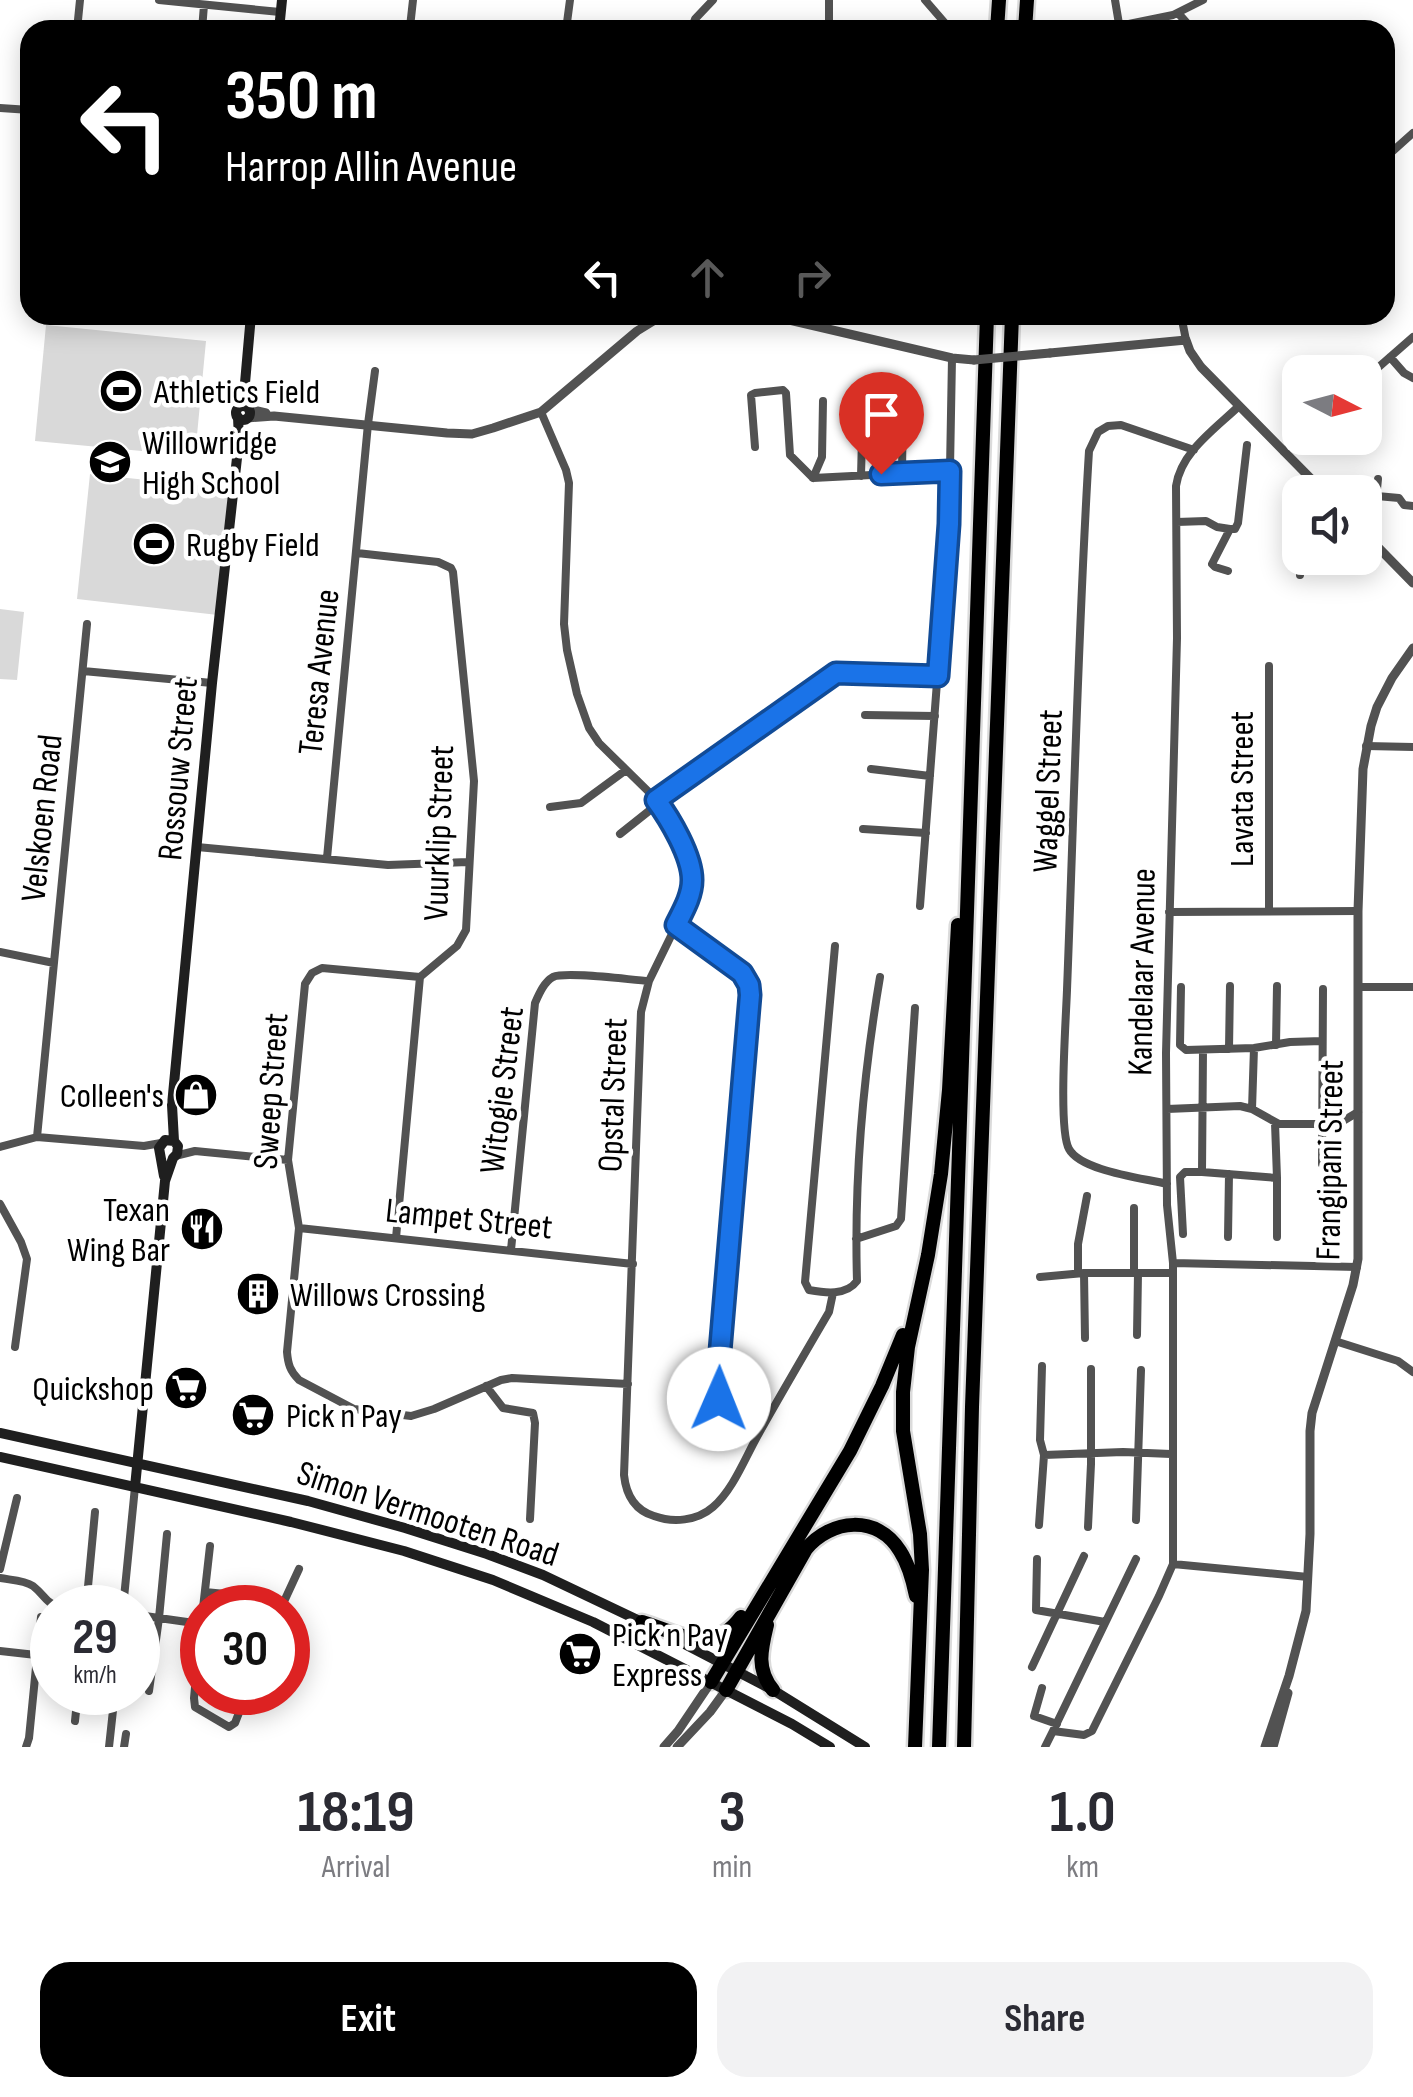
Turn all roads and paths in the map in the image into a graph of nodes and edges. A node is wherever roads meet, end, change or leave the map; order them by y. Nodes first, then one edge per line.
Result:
1 (159, 0) edge
2 (713, 0) edge
3 (926, 0) edge
4 (1203, 0) edge
5 (233, 4) edge
6 (204, 5) junction
7 (281, 6) edge
8 (1178, 13) junction
9 (203, 20) edge
10 (695, 20) edge
11 (943, 20) edge
12 (1151, 20) edge
13 (1184, 20) edge
14 (250, 325) edge
15 (646, 325) edge
16 (818, 325) edge
17 (987, 325) edge
18 (1012, 325) edge
19 (1183, 325) edge
20 (1413, 337) edge
21 (1186, 340) junction
22 (1390, 357) junction
23 (952, 358) junction
24 (1382, 364) edge
25 (376, 371) dead end
26 (1413, 378) edge
27 (903, 396) dead end
28 (863, 400) dead end
29 (824, 401) dead end
30 (1239, 406) junction
31 (541, 412) junction
32 (244, 413) junction
33 (368, 424) junction
34 (1247, 445) dead end
35 (755, 446) dead end
36 (1194, 450) junction
37 (1282, 450) edge
38 (1287, 455) edge
39 (950, 471) junction
40 (902, 474) junction
41 (1307, 475) edge
42 (860, 476) junction
43 (813, 478) junction
44 (1382, 496) edge
45 (1413, 506) edge
46 (1176, 522) junction
47 (1230, 529) junction
48 (1382, 551) edge
49 (357, 553) junction
50 (1228, 571) dead end
51 (1413, 583) edge
52 (86, 624) dead end
53 (1413, 648) edge
54 (1269, 666) dead end
55 (83, 671) junction
56 (938, 676) junction
57 (212, 682) junction
58 (973, 710) junction
59 (865, 716) dead end
60 (936, 716) junction
61 (1366, 746) junction
62 (1413, 747) edge
63 (871, 769) dead end
64 (626, 770) junction
65 (930, 776) junction
66 (658, 802) junction
67 (550, 807) dead end
68 (863, 829) dead end
69 (926, 833) junction
70 (620, 834) dead end
71 (197, 846) junction
72 (327, 858) junction
73 (468, 862) junction
74 (920, 906) dead end
75 (1358, 911) junction
76 (1169, 912) junction
77 (1268, 912) junction
78 (676, 925) junction
79 (835, 946) dead end
80 (0, 952) edge
81 (54, 962) junction
82 (420, 977) junction
83 (880, 977) dead end
84 (649, 982) junction
85 (1230, 986) dead end
86 (1277, 986) dead end
87 (1181, 987) dead end
88 (1359, 987) junction
89 (1413, 987) edge
90 (1323, 989) dead end
91 (915, 1008) dead end
92 (1322, 1041) junction
93 (1276, 1046) junction
94 (1254, 1048) junction
95 (1229, 1049) junction
96 (1203, 1050) junction
97 (1202, 1107) junction
98 (1167, 1109) junction
99 (1252, 1109) junction
100 (1358, 1112) junction
101 (1275, 1123) junction
102 (1321, 1124) junction
103 (1338, 1124) junction
104 (37, 1137) junction
105 (1358, 1140) junction
106 (165, 1146) junction
107 (0, 1147) edge
108 (195, 1151) junction
109 (174, 1157) junction
110 (288, 1160) junction
111 (1322, 1164) dead end
112 (1202, 1172) junction
113 (1229, 1174) junction
114 (1276, 1178) junction
115 (165, 1180) junction
116 (1167, 1184) junction
117 (1087, 1196) dead end
118 (0, 1204) edge
119 (1134, 1208) dead end
120 (299, 1228) junction
121 (1184, 1234) dead end
122 (1228, 1237) dead end
123 (1277, 1237) dead end
124 (396, 1238) junction
125 (856, 1239) junction
126 (512, 1250) junction
127 (633, 1264) junction
128 (1357, 1267) junction
129 (1173, 1268) junction
130 (1081, 1273) junction
131 (1136, 1273) junction
132 (1040, 1277) dead end
133 (920, 1287) junction
134 (833, 1293) junction
135 (1137, 1335) dead end
136 (1085, 1338) dead end
137 (1335, 1341) junction
138 (15, 1347) dead end
139 (1042, 1366) dead end
140 (1091, 1369) dead end
141 (1141, 1370) dead end
142 (1413, 1372) edge
143 (628, 1384) junction
144 (486, 1386) junction
145 (762, 1428) junction
146 (0, 1434) edge
147 (1090, 1453) junction
148 (1139, 1453) junction
149 (1171, 1454) junction
150 (1044, 1455) junction
151 (0, 1458) edge
152 (138, 1464) junction
153 (135, 1487) junction
154 (17, 1498) dead end
155 (95, 1512) dead end
156 (530, 1519) dead end
157 (1136, 1520) dead end
158 (1040, 1525) dead end
159 (1088, 1527) dead end
160 (167, 1534) dead end
161 (210, 1546) dead end
162 (788, 1551) junction
163 (1084, 1556) dead end
164 (1136, 1558) dead end
165 (1037, 1559) dead end
166 (1172, 1564) junction
167 (299, 1568) dead end
168 (0, 1569) edge
169 (1308, 1577) junction
170 (0, 1578) edge
171 (31, 1585) edge
172 (88, 1585) edge
173 (124, 1585) edge
174 (206, 1585) edge
175 (291, 1585) edge
176 (772, 1605) junction
177 (160, 1608) edge
178 (1058, 1613) junction
179 (920, 1617) junction
180 (642, 1622) junction
181 (1105, 1622) junction
182 (0, 1651) edge
183 (30, 1654) edge
184 (721, 1663) junction
185 (1032, 1667) dead end
186 (736, 1671) junction
187 (1289, 1676) junction
188 (710, 1682) junction
189 (1042, 1688) dead end
190 (726, 1690) junction
191 (773, 1690) junction
192 (31, 1715) edge
193 (76, 1715) edge
194 (112, 1715) edge
195 (209, 1715) edge
196 (238, 1715) edge
197 (75, 1721) dead end
198 (1055, 1728) junction
199 (126, 1734) dead end
200 (26, 1747) edge
201 (109, 1747) edge
202 (124, 1747) edge
203 (664, 1747) edge
204 (677, 1747) edge
205 (830, 1747) edge
206 (865, 1747) edge
207 (915, 1747) edge
208 (939, 1747) edge
209 (964, 1747) edge
210 (1046, 1747) edge
211 (1264, 1747) edge
212 (1273, 1747) edge

1 - 6 street
2 - 10 street
3 - 11 street
4 - 8 street
5 - 6 street
5 - 7 street
6 - 9 street
8 - 12 street
8 - 13 street
14 - 32 main road, Rossouw Street
15 - 31 street
16 - 23 street
17 - 58 highway
18 - 209 highway
19 - 21 street
20 - 22 street
21 - 23 street, bridge
21 - 30 street
22 - 24 street
22 - 26 street
23 - 39 street
25 - 33 street, Teresa Avenue
27 - 40 street
28 - 42 street
29 - 43 street
30 - 36 street, Kandelaar Avenue
30 - 37 street
31 - 33 street
31 - 64 street, Opstal Street
32 - 33 street
32 - 57 main road, Rossouw Street
33 - 49 street, Teresa Avenue
34 - 47 street
35 - 43 street
36 - 46 street, Kandelaar Avenue
36 - 116 street, Waggel Street
38 - 41 street
39 - 40 street
39 - 56 street
40 - 42 street
42 - 43 street
44 - 45 street
46 - 47 street
46 - 76 street, Kandelaar Avenue
47 - 50 street
48 - 51 street
49 - 72 street, Teresa Avenue
49 - 73 street, Vuurklip Street
52 - 55 street, Velskoen Road
53 - 61 street, Frangipani Street
54 - 77 street, Lavata Street
55 - 57 street
55 - 81 street, Velskoen Road
56 - 60 street
56 - 66 street
57 - 71 main road, Rossouw Street
58 - 133 highway
58 - 208 highway
59 - 60 street
60 - 65 street
61 - 62 street
61 - 75 street, Frangipani Street
63 - 65 street
64 - 66 street, Opstal Street
64 - 67 street
65 - 69 street
66 - 70 street
66 - 78 street, Opstal Street
68 - 69 street
69 - 74 street
71 - 72 street
71 - 106 main road, Rossouw Street
72 - 73 street
73 - 82 street, Vuurklip Street
75 - 77 street
75 - 88 street, Frangipani Street
76 - 77 street
76 - 98 street, Kandelaar Avenue
78 - 84 street, Opstal Street
78 - 145 street
79 - 134 street
80 - 81 street
81 - 104 street, Velskoen Road
82 - 110 street, Sweep Street
82 - 124 street
83 - 125 street
84 - 126 street, Witogie Street
84 - 127 street, Opstal Street
85 - 95 street
86 - 93 street
87 - 96 street
88 - 89 street
88 - 100 street, Frangipani Street
90 - 92 street
91 - 125 street
92 - 93 street
92 - 102 street
93 - 94 street
94 - 95 street
94 - 99 street
95 - 96 street
96 - 97 street
97 - 98 street
97 - 99 street
97 - 112 street
98 - 116 street, Kandelaar Avenue
99 - 101 street
100 - 103 street
100 - 105 street, Frangipani Street
101 - 102 street
101 - 114 street
102 - 103 street
102 - 111 street
103 - 105 street
104 - 106 street
104 - 107 street
105 - 128 street, Frangipani Street
106 - 108 street
106 - 109 main road
106 - 115 main road, Rossouw Street
108 - 109 street
108 - 110 street
109 - 115 main road, Rossouw Street
110 - 120 street, Sweep Street
112 - 113 street
112 - 121 street
113 - 114 street
113 - 122 street
114 - 123 street
115 - 152 main road, Rossouw Street
116 - 129 street, Kandelaar Avenue
117 - 130 street
118 - 138 street
119 - 131 street
120 - 124 street, Lampet Street
120 - 144 street, Sweep Street
124 - 126 street, Lampet Street
125 - 134 street
126 - 127 street, Lampet Street
127 - 143 street, Opstal Street
128 - 129 street
128 - 137 street, Frangipani Street
129 - 131 street
129 - 149 street, Kandelaar Avenue
130 - 131 street
130 - 132 street
130 - 136 street
131 - 135 street
133 - 162 highway
133 - 179 highway
134 - 145 street
137 - 142 street
137 - 169 street, Frangipani Street
139 - 150 street
140 - 147 street
141 - 148 street
143 - 144 street
143 - 145 street, Opstal Street
144 - 156 street
146 - 152 main road, Simon Vermooten Road
147 - 148 street
147 - 150 street
147 - 159 street
148 - 149 street
148 - 157 street
149 - 166 street, Kandelaar Avenue
150 - 158 street
151 - 153 main road, Simon Vermooten Road
152 - 153 main road, Rossouw Street
152 - 180 main road, Simon Vermooten Road
153 - 173 street
153 - 188 main road, Simon Vermooten Road
154 - 168 street
155 - 172 street
160 - 177 street
161 - 174 street
162 - 180 highway
162 - 184 highway
163 - 178 street
164 - 181 street
165 - 178 street
166 - 169 street
166 - 198 street
167 - 175 street
169 - 187 street, Frangipani Street
170 - 171 street
176 - 179 highway
176 - 186 highway
176 - 191 highway
178 - 181 street
178 - 185 street
179 - 207 highway
180 - 184 main road, Simon Vermooten Road
181 - 198 street
182 - 183 street
184 - 186 main road, Simon Vermooten Road
184 - 188 highway
186 - 190 highway
186 - 191 main road, Simon Vermooten Road
187 - 211 street, Frangipani Street
187 - 212 street, Frangipani Street
188 - 190 main road, Simon Vermooten Road
188 - 203 street
189 - 198 street
190 - 204 street
190 - 205 main road, Simon Vermooten Road
191 - 206 main road, Simon Vermooten Road
192 - 200 street
193 - 197 street
194 - 201 street
195 - 196 street
198 - 210 street
199 - 202 street

